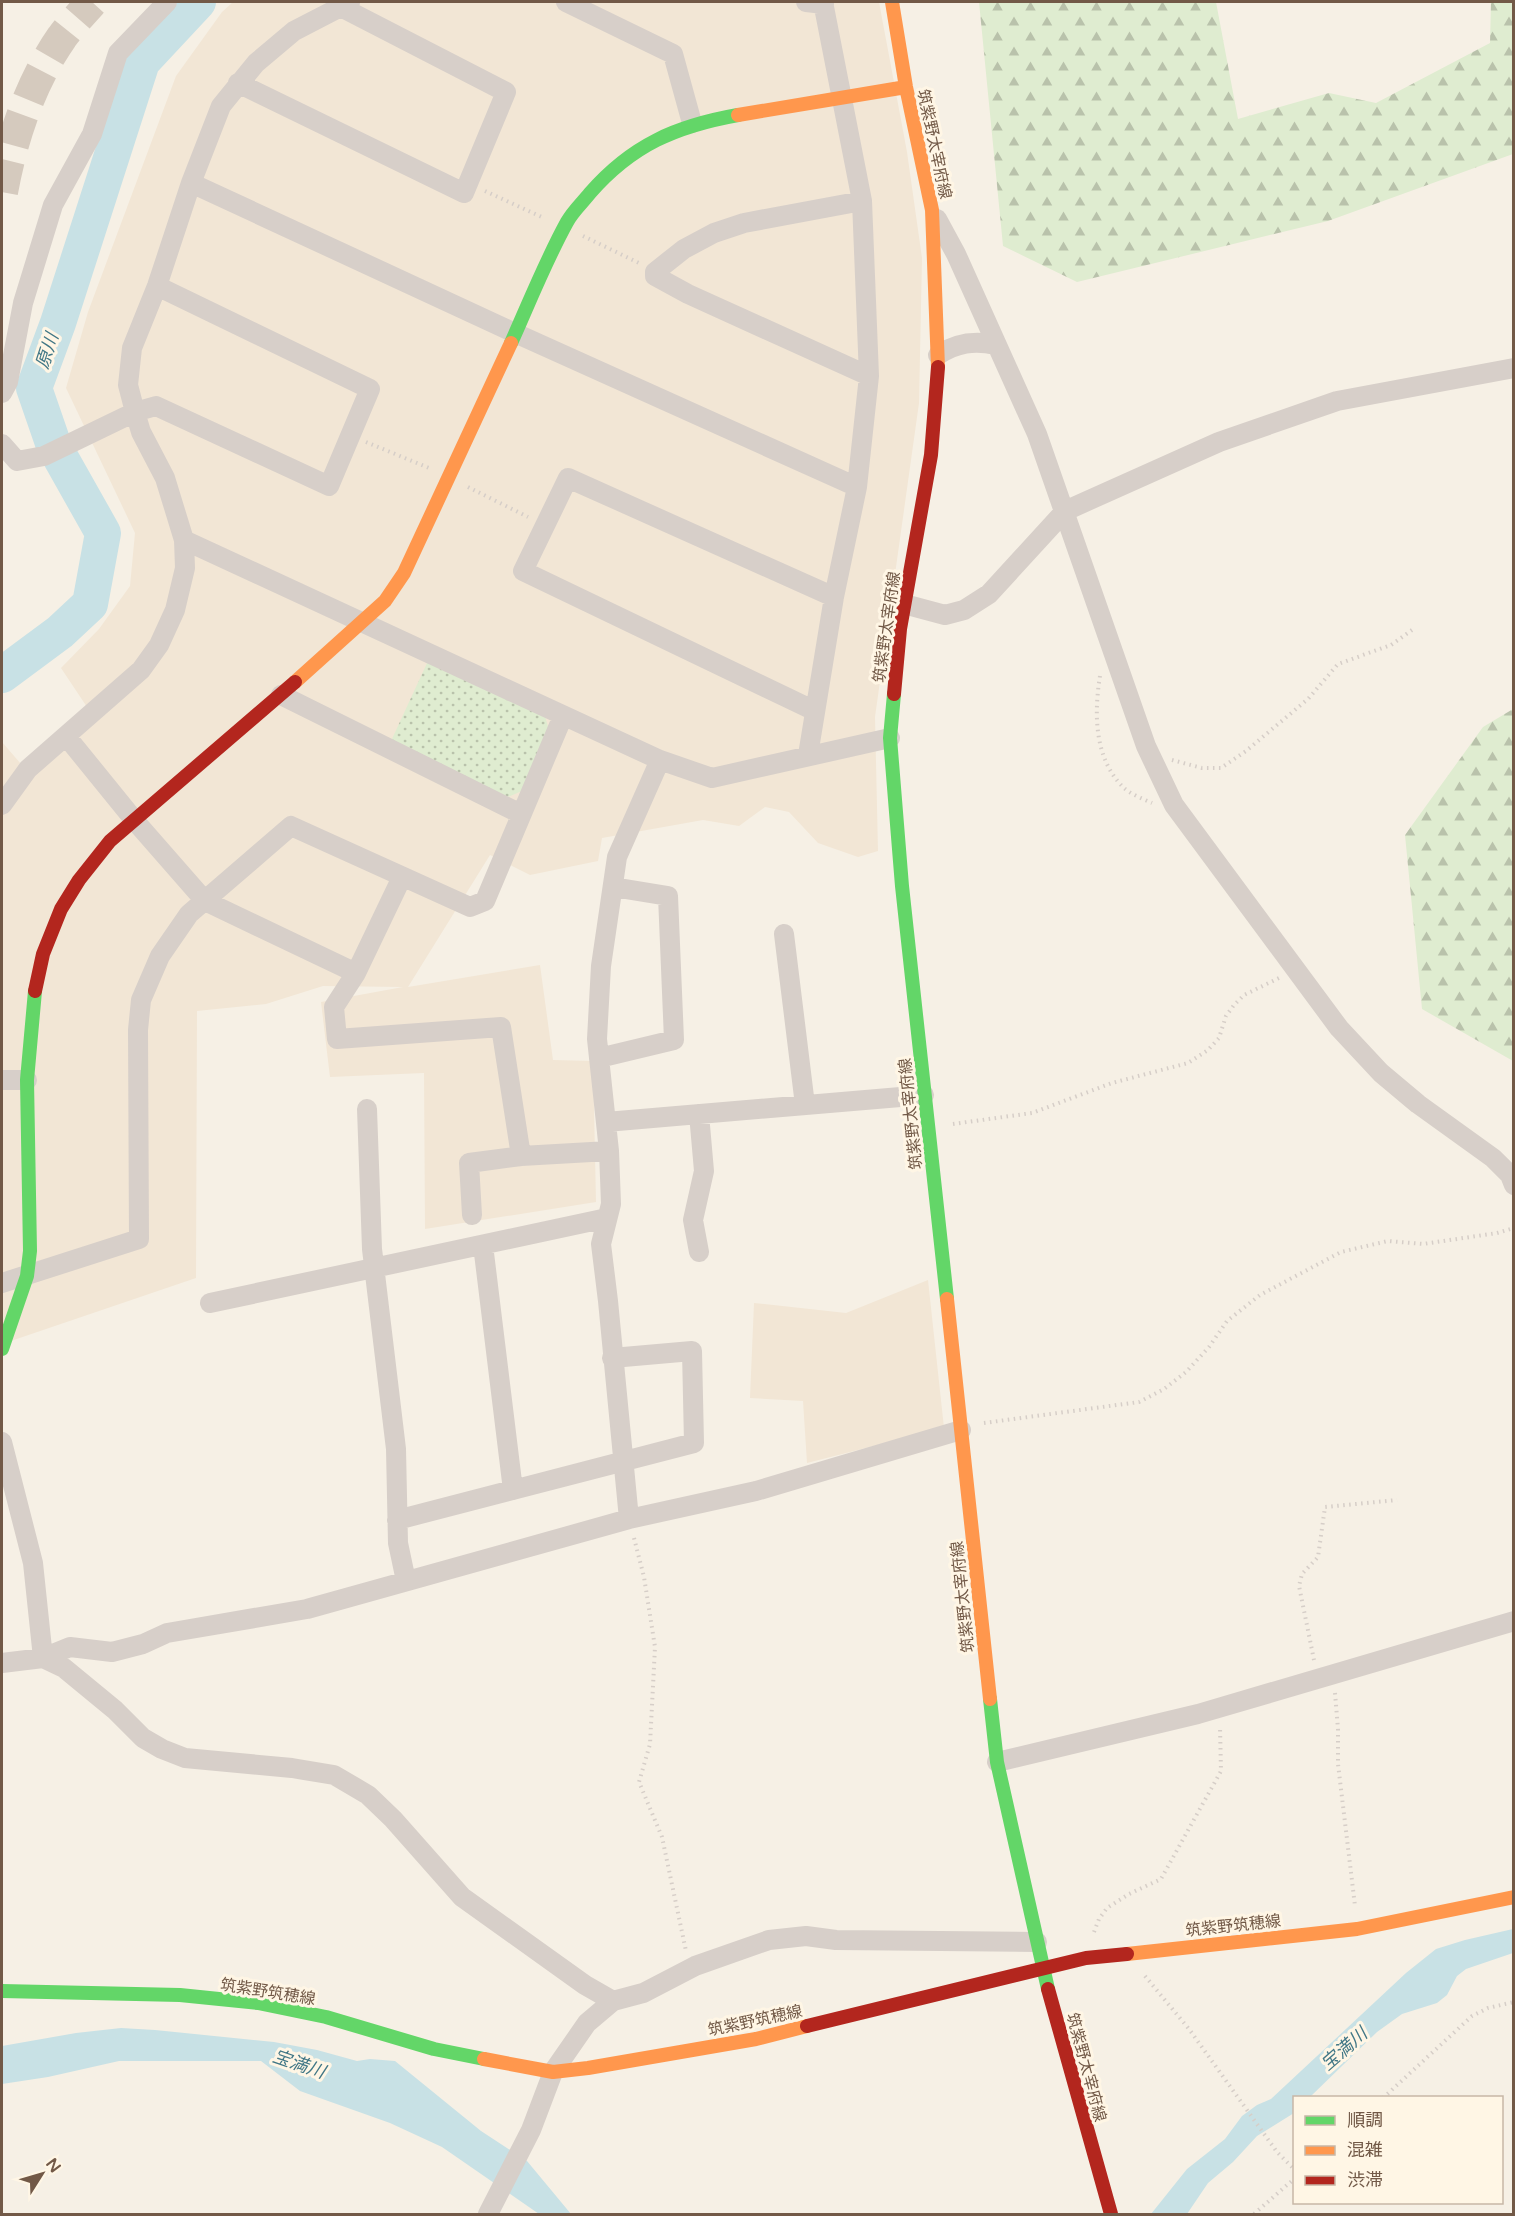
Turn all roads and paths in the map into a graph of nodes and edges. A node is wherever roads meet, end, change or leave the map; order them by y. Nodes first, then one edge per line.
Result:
1 (167, 2) edge
2 (566, 2) edge
3 (817, 2) edge
4 (892, 2) edge
5 (346, 4) edge
6 (238, 83) junction
7 (906, 87) junction
8 (842, 96) junction
9 (692, 123) junction
10 (191, 183) junction
11 (468, 183) junction
12 (862, 201) junction
13 (932, 210) junction
14 (565, 227) junction
15 (655, 272) junction
16 (157, 286) junction
17 (515, 333) junction
18 (996, 345) junction
19 (938, 355) junction
20 (1514, 368) edge
21 (869, 376) junction
22 (2, 393) edge
23 (135, 412) junction
24 (350, 435) junction
25 (2, 444) edge
26 (448, 477) junction
27 (857, 487) junction
28 (1065, 511) junction
29 (545, 526) junction
30 (184, 540) junction
31 (834, 597) junction
32 (904, 604) junction
33 (362, 623) junction
34 (1412, 630) dead end
35 (1113, 648) junction
36 (281, 695) junction
37 (815, 711) junction
38 (563, 716) junction
39 (66, 736) junction
40 (890, 738) junction
41 (808, 755) junction
42 (660, 759) junction
43 (1156, 766) junction
44 (2, 805) edge
45 (1176, 809) junction
46 (521, 814) junction
47 (135, 821) junction
48 (402, 877) junction
49 (613, 887) junction
50 (205, 901) junction
51 (784, 934) dead end
52 (1296, 970) junction
53 (356, 973) junction
54 (599, 1058) junction
55 (2, 1080) edge
56 (27, 1080) junction
57 (924, 1095) junction
58 (805, 1105) junction
59 (367, 1109) dead end
60 (699, 1114) junction
61 (606, 1122) junction
62 (928, 1127) junction
63 (609, 1151) junction
64 (522, 1156) junction
65 (1514, 1185) edge
66 (472, 1215) dead end
67 (607, 1218) junction
68 (1514, 1228) edge
69 (483, 1245) junction
70 (699, 1252) dead end
71 (375, 1268) junction
72 (27, 1276) junction
73 (2, 1283) edge
74 (210, 1303) dead end
75 (2, 1348) edge
76 (612, 1359) junction
77 (961, 1430) junction
78 (2, 1442) edge
79 (623, 1460) junction
80 (513, 1490) junction
81 (1397, 1500) dead end
82 (397, 1520) junction
83 (629, 1520) junction
84 (406, 1581) junction
85 (1514, 1621) edge
86 (43, 1658) junction
87 (2, 1663) edge
88 (1324, 1676) junction
89 (1216, 1708) junction
90 (996, 1762) junction
91 (1514, 1897) edge
92 (1358, 1929) junction
93 (1037, 1942) junction
94 (1139, 1952) junction
95 (1086, 1958) junction
96 (695, 1966) junction
97 (1042, 1967) junction
98 (2, 1991) edge
99 (613, 2001) junction
100 (1514, 2002) edge
101 (553, 2072) junction
102 (1384, 2096) edge
103 (1293, 2168) edge
104 (1293, 2180) edge
105 (490, 2209) edge
106 (1111, 2214) edge
107 (1254, 2214) edge

1 - 22 street
2 - 9 street
3 - 8 street
4 - 7 main road, 筑紫野太宰府線
5 - 6 street
5 - 11 street
6 - 10 street
6 - 11 street
7 - 8 main road
7 - 13 main road, 筑紫野太宰府線
8 - 9 main road
8 - 12 street
9 - 14 main road
10 - 16 street
10 - 17 street
11 - 14 path
12 - 15 street
12 - 21 street
13 - 18 street
13 - 19 main road, 筑紫野太宰府線
14 - 15 path
14 - 17 main road
15 - 21 street
16 - 23 street
16 - 24 street
17 - 26 main road
17 - 27 street
18 - 19 street
18 - 28 street
19 - 32 main road, 筑紫野太宰府線
20 - 28 street
21 - 27 street
23 - 24 street
23 - 25 street
23 - 30 street
24 - 26 path
26 - 29 path
26 - 33 main road
27 - 31 street
28 - 32 street
28 - 35 street
29 - 31 street
29 - 37 street
30 - 33 street
30 - 39 street
31 - 37 street
32 - 40 main road, 筑紫野太宰府線
33 - 36 main road
33 - 38 street
34 - 43 path
35 - 43 street
35 - 45 path
36 - 46 street
36 - 47 main road
37 - 41 street
38 - 42 street
38 - 46 street
39 - 44 street
39 - 47 street
40 - 41 street
40 - 57 main road, 筑紫野太宰府線
41 - 42 street
42 - 49 street
43 - 45 street
45 - 52 street
46 - 48 street
47 - 50 street
47 - 56 main road
48 - 50 street
48 - 53 street
49 - 54 street
49 - 54 street
50 - 53 street
50 - 72 street
51 - 58 street
52 - 62 path
52 - 65 street
53 - 64 street
54 - 61 street
55 - 56 street
56 - 72 main road
57 - 58 street
57 - 62 main road, 筑紫野太宰府線
58 - 60 street
59 - 71 street
60 - 61 street
60 - 70 street
61 - 63 street
62 - 77 main road, 筑紫野太宰府線
63 - 64 street
63 - 67 street
64 - 66 street
67 - 69 street
67 - 76 street
68 - 77 path
69 - 71 street
69 - 80 street
71 - 74 street
71 - 82 street
72 - 73 street
72 - 75 main road
76 - 79 street
76 - 79 street
77 - 83 street
77 - 90 main road, 筑紫野太宰府線
78 - 86 street
79 - 80 street
79 - 83 street
80 - 82 street
81 - 88 path
82 - 84 street
83 - 84 street
83 - 96 path
84 - 86 street
85 - 88 street
86 - 87 street
86 - 99 street
88 - 89 street
88 - 92 path
89 - 90 street
89 - 95 path
90 - 93 main road, 筑紫野太宰府線
91 - 92 main road, 筑紫野筑穂線
92 - 94 main road, 筑紫野筑穂線
93 - 96 street
93 - 97 main road, 筑紫野太宰府線
94 - 95 main road, 筑紫野筑穂線
94 - 103 path
95 - 97 main road, 筑紫野筑穂線
96 - 99 street
97 - 101 main road, 筑紫野筑穂線
97 - 106 main road, 筑紫野太宰府線
98 - 101 main road, 筑紫野筑穂線
99 - 101 street
100 - 102 path
101 - 105 street
104 - 107 path

